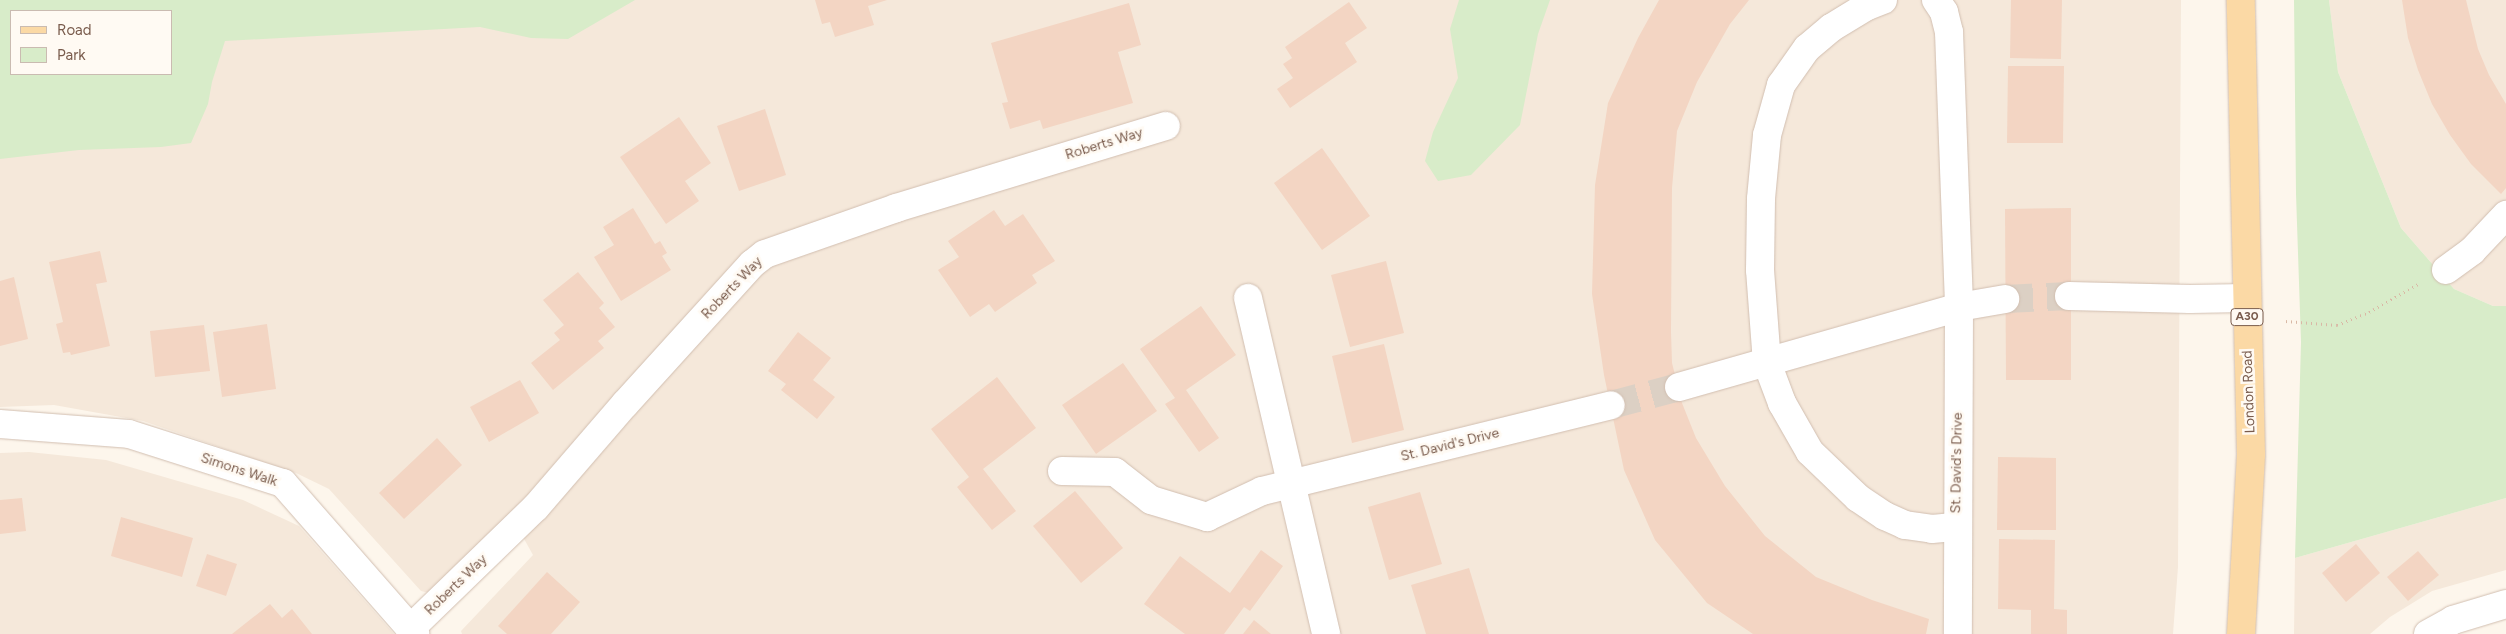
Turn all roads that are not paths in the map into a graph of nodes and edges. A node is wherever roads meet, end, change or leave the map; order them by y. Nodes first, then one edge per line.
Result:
1 (1883, 0) edge
2 (1936, 0) edge
3 (2242, 0) edge
4 (1166, 126) dead end
5 (2506, 215) edge
6 (2446, 270) road end
7 (2069, 296) tunnel mouth
8 (1248, 298) dead end
9 (2246, 298) junction
10 (2005, 299) tunnel mouth
11 (1959, 307) junction
12 (1767, 363) junction
13 (1679, 387) tunnel mouth
14 (1610, 405) tunnel mouth
15 (0, 424) edge
16 (1062, 471) dead end
17 (1290, 484) junction
18 (1956, 527) junction
19 (2506, 604) edge
20 (412, 632) edge
21 (1326, 634) edge
22 (1958, 634) edge
23 (2241, 634) edge
24 (2428, 634) edge

1 - 12 street, St. David's Drive
2 - 11 street, St. David's Drive
3 - 9 main road, London Road / A30
4 - 20 street, Roberts Way
5 - 6 street
7 - 9 street
8 - 17 street
9 - 23 main road, London Road / A30
10 - 11 street
11 - 12 street
11 - 18 street, St. David's Drive
12 - 13 street
12 - 18 street, St. David's Drive
14 - 17 street, St. David's Drive
15 - 20 street, Simons Walk
16 - 17 street, St. David's Drive
17 - 21 street
18 - 22 street
19 - 24 street

